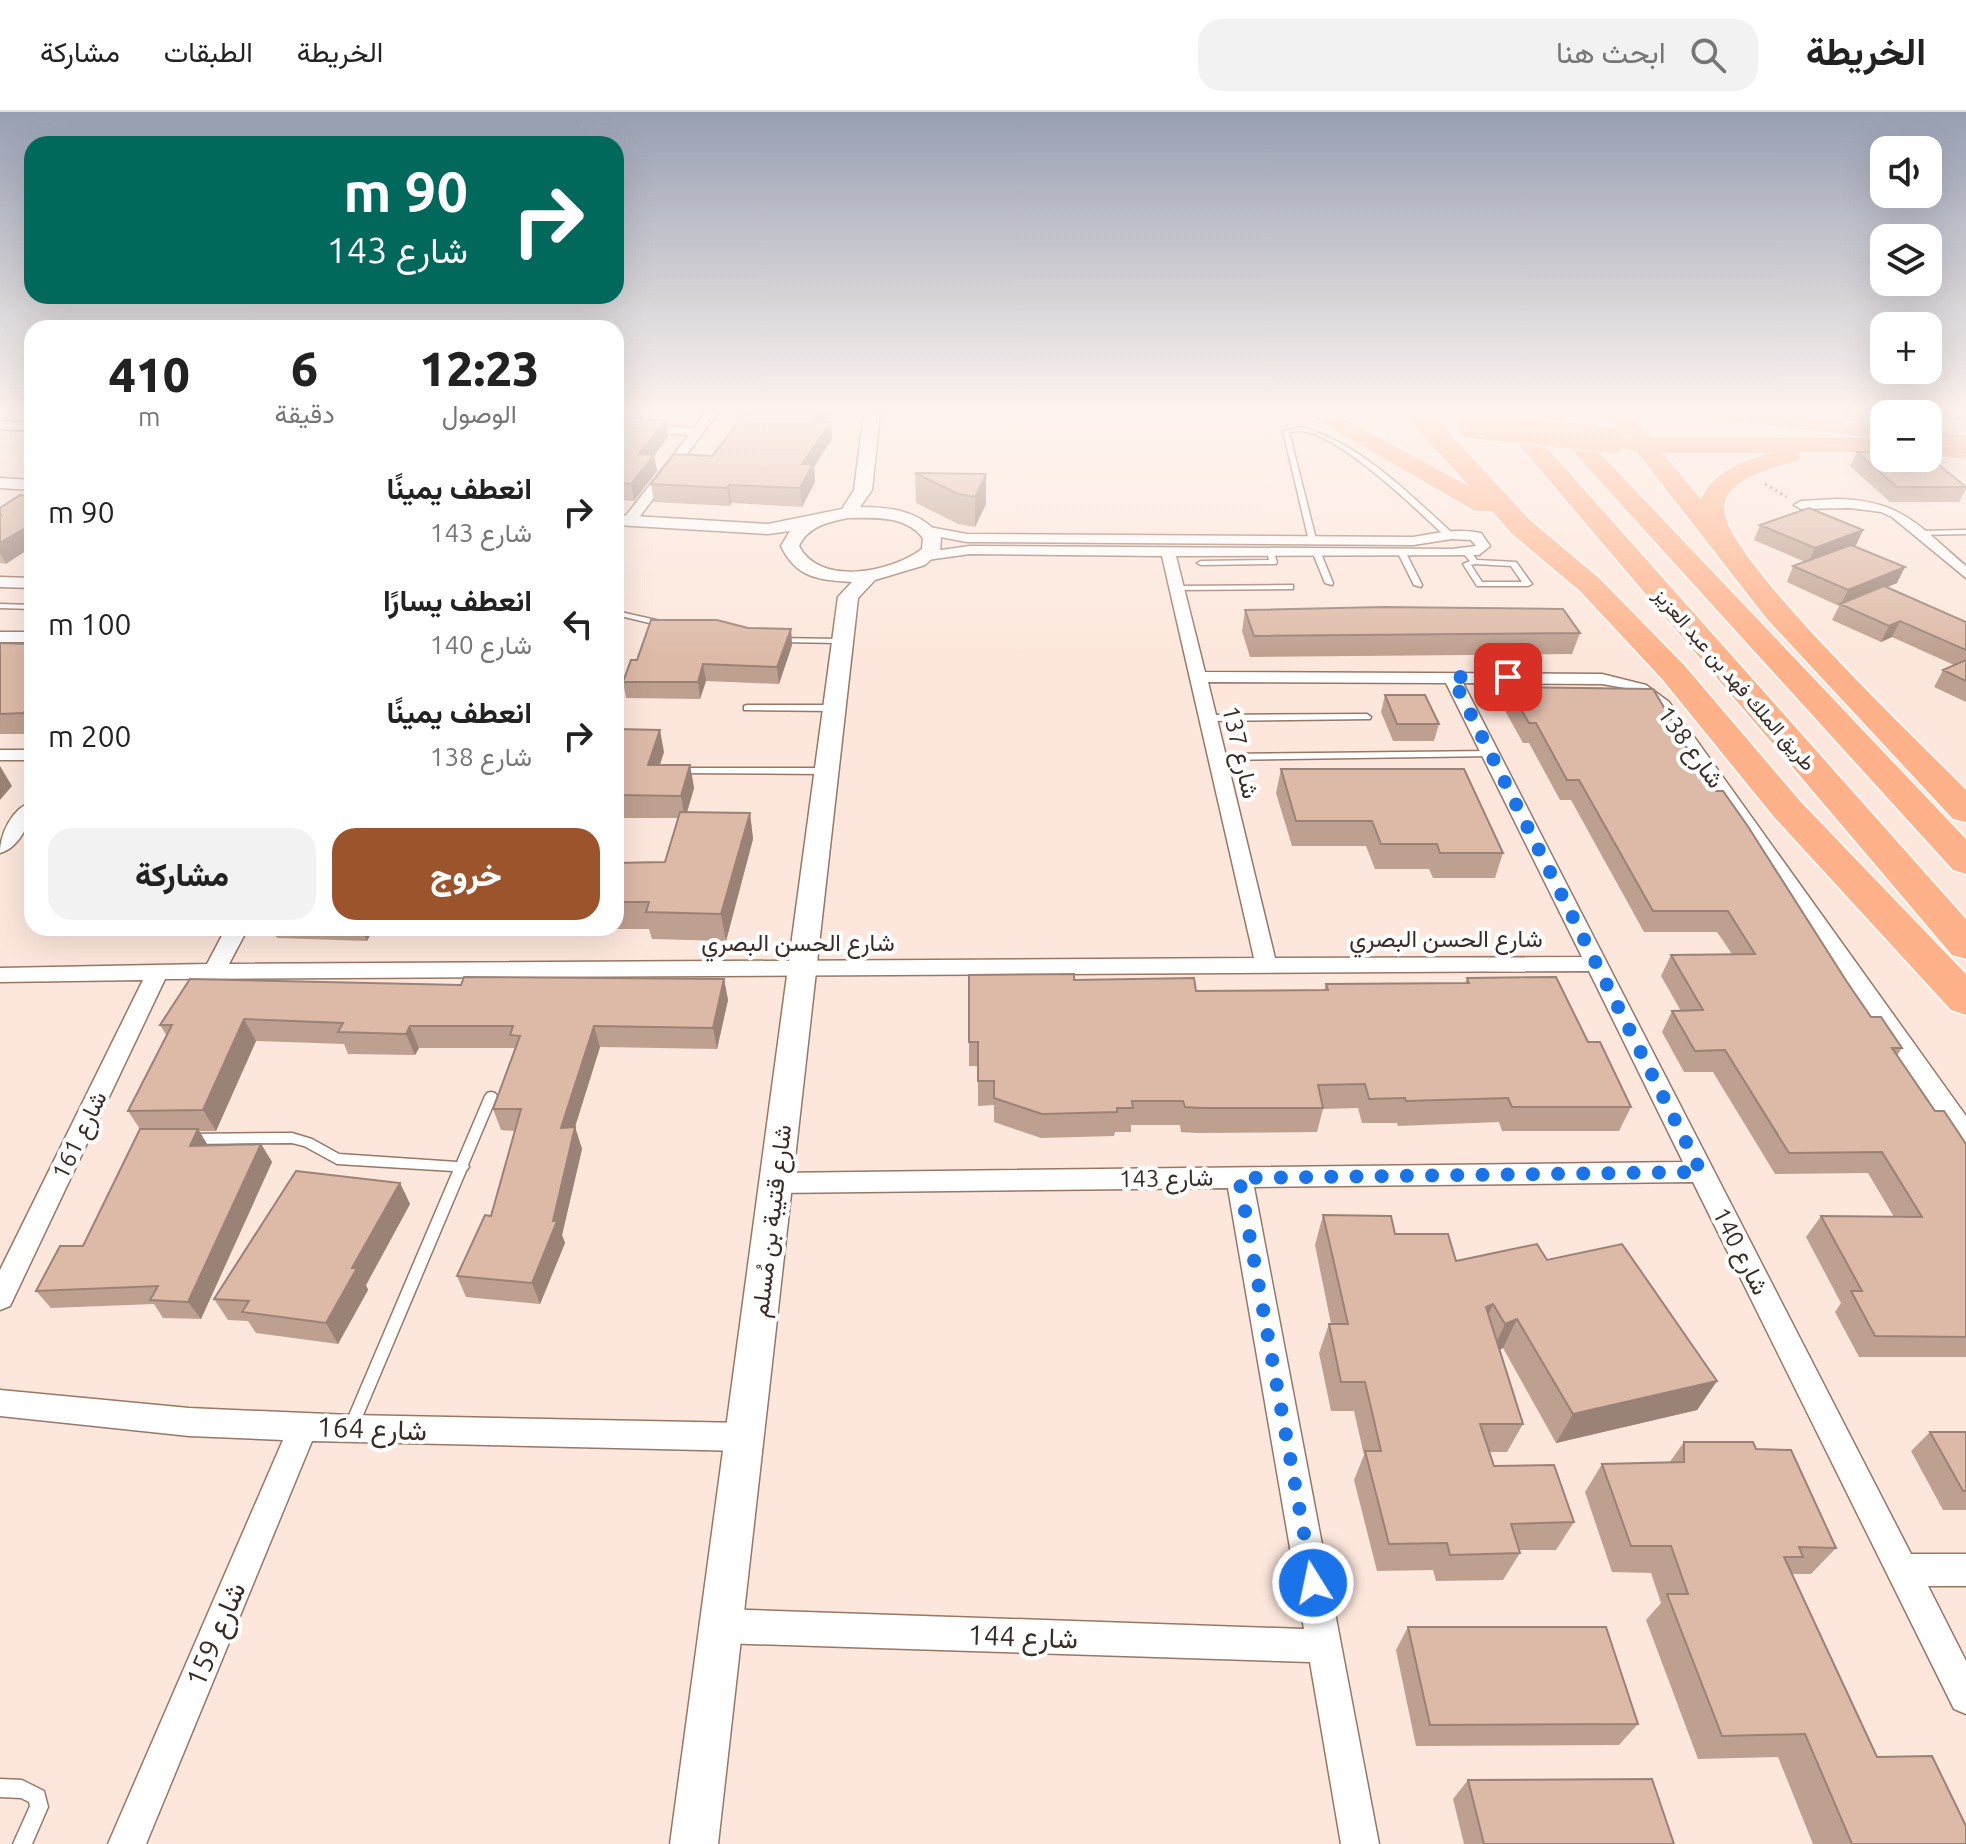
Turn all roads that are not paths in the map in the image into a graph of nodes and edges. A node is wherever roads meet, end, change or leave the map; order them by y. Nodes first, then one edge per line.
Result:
1 (0, 494) edge
2 (645, 494) edge
3 (861, 494) edge
4 (867, 494) edge
5 (1301, 494) edge
6 (1402, 494) edge
7 (1467, 494) edge
8 (1489, 494) edge
9 (1573, 494) edge
10 (1624, 494) edge
11 (1692, 494) edge
12 (1716, 494) edge
13 (24, 496) edge
14 (1801, 505) road end
15 (848, 513) junction
16 (885, 514) junction
17 (624, 519) edge
18 (816, 521) junction
19 (624, 524) edge
20 (624, 524) edge
21 (1521, 527) junction
22 (929, 531) junction
23 (1966, 532) edge
24 (1447, 533) junction
25 (1919, 533) junction
26 (1314, 545) junction
27 (790, 551) junction
28 (1168, 551) junction
29 (1269, 551) junction
30 (1401, 551) junction
31 (1731, 554) junction
32 (927, 556) junction
33 (1471, 558) junction
34 (1201, 563) dead end
35 (1966, 574) edge
36 (0, 582) edge
37 (847, 582) junction
38 (24, 583) edge
39 (1329, 583) dead end
40 (1418, 585) dead end
41 (1290, 587) dead end
42 (1177, 588) junction
43 (0, 606) edge
44 (24, 607) edge
45 (624, 615) edge
46 (675, 626) edge
47 (0, 637) edge
48 (24, 637) edge
49 (772, 640) edge
50 (842, 641) junction
51 (1198, 677) junction
52 (1452, 677) junction
53 (747, 708) dead end
54 (834, 708) junction
55 (1367, 717) dead end
56 (1208, 718) junction
57 (1491, 754) junction
58 (0, 755) edge
59 (24, 755) edge
60 (1217, 757) junction
61 (681, 771) edge
62 (826, 771) junction
63 (1966, 811) edge
64 (24, 818) edge
65 (0, 847) edge
66 (1966, 862) edge
67 (233, 936) edge
68 (1966, 945) edge
69 (1266, 964) junction
70 (1596, 964) junction
71 (802, 968) junction
72 (214, 971) junction
73 (157, 973) junction
74 (0, 975) edge
75 (1966, 1000) edge
76 (491, 1096) dead end
77 (1966, 1135) edge
78 (168, 1139) edge
79 (463, 1167) junction
80 (1701, 1172) junction
81 (1239, 1178) junction
82 (776, 1183) junction
83 (0, 1298) edge
84 (0, 1403) edge
85 (304, 1425) junction
86 (351, 1429) junction
87 (744, 1437) junction
88 (1902, 1570) junction
89 (1966, 1570) edge
90 (721, 1626) junction
91 (1324, 1646) junction
92 (1966, 1697) edge
93 (0, 1788) edge
94 (22, 1844) edge
95 (127, 1844) edge
96 (694, 1844) edge
97 (1360, 1844) edge

1 - 13 street
2 - 17 street
3 - 15 street
4 - 16 street
5 - 26 lane
6 - 24 lane
7 - 21 highway
8 - 21 highway
9 - 68 highway, طريق الملك فهد بن عبد العزيز
10 - 66 highway, طريق الملك فهد بن عبد العزيز
11 - 31 highway
12 - 31 highway
14 - 25 street
15 - 16 street
15 - 18 street
16 - 22 street
18 - 19 street
18 - 27 street
20 - 27 street
21 - 75 highway
22 - 26 street
22 - 32 street
23 - 25 lane
24 - 26 street
24 - 33 street
25 - 35 street
26 - 29 street
26 - 30 street
26 - 39 lane
27 - 37 street
28 - 29 street
28 - 32 street
28 - 42 street, شارع 137
29 - 34 lane
30 - 33 street
30 - 40 lane
31 - 63 highway
32 - 37 street
33 - 33 lane
36 - 38 street
37 - 50 street, شارع قتيبة بن مُسلم
41 - 42 lane
42 - 51 street, شارع 137
43 - 44 lane
45 - 46 lane
47 - 48 street
49 - 50 lane
50 - 54 street, شارع قتيبة بن مُسلم
51 - 52 street, شارع 138
51 - 56 street, شارع 137
52 - 57 street, شارع 140
52 - 77 street, شارع 138
53 - 54 lane
54 - 62 street, شارع قتيبة بن مُسلم
55 - 56 lane
56 - 60 street, شارع 137
57 - 60 lane
57 - 70 street, شارع 140
58 - 59 street
60 - 69 street, شارع 137
61 - 62 lane
62 - 71 street, شارع قتيبة بن مُسلم
64 - 65 street
67 - 72 street
69 - 70 street, شارع الحسن البصري
69 - 71 street, شارع الحسن البصري
70 - 80 street, شارع 140
71 - 72 street, شارع الحسن البصري
71 - 82 street, شارع قتيبة بن مُسلم
72 - 73 street, شارع الحسن البصري
73 - 74 street, شارع الحسن البصري
73 - 83 street, شارع 161
76 - 79 lane
78 - 79 lane
79 - 86 lane
80 - 81 street, شارع 143
80 - 88 street, شارع 140
81 - 82 street, شارع 143
81 - 91 street
82 - 87 street, شارع قتيبة بن مُسلم
84 - 85 street, شارع 164
85 - 86 street, شارع 164
85 - 95 street, شارع 159
86 - 87 street, شارع 164
87 - 90 street, شارع قتيبة بن مُسلم
88 - 89 street
88 - 92 street, شارع 140
90 - 91 street, شارع 144
90 - 96 street, شارع قتيبة بن مُسلم
91 - 97 street
93 - 94 lane

